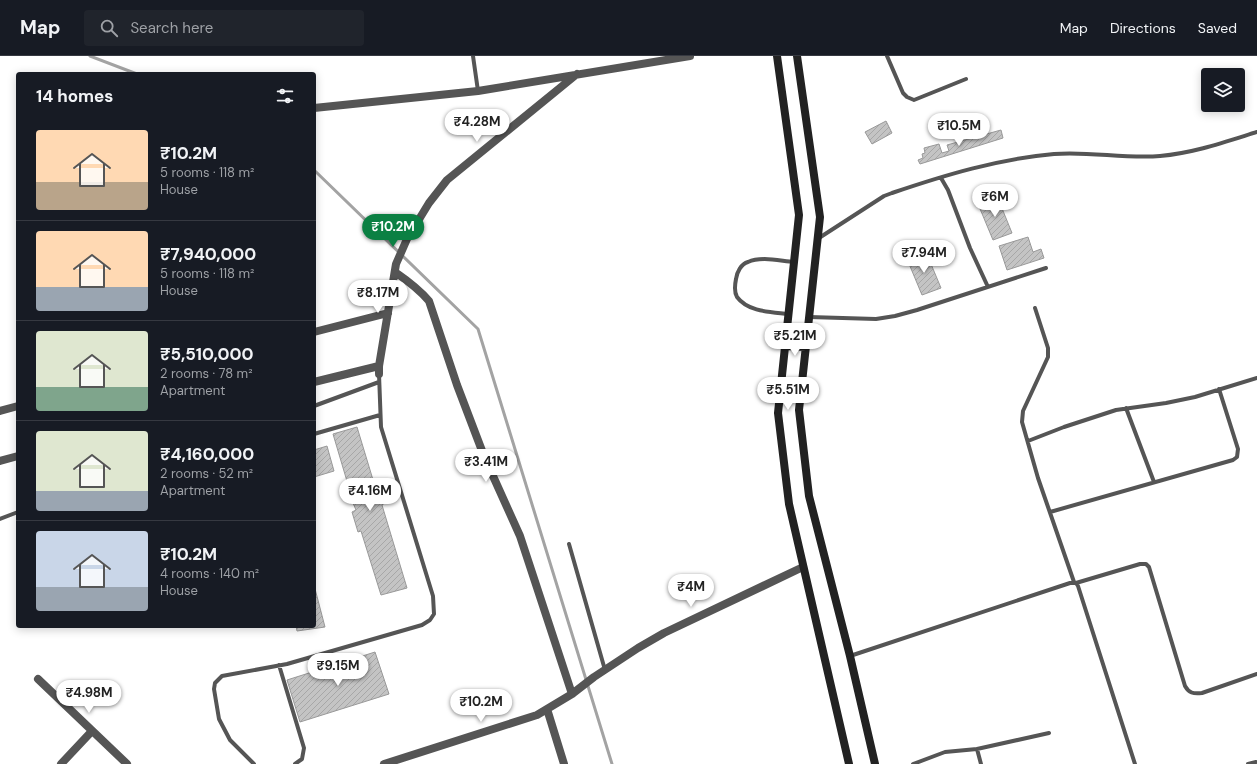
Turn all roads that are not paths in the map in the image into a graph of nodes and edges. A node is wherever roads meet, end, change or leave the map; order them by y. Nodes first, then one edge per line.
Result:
1 (472, 56) edge
2 (690, 56) edge
3 (777, 56) edge
4 (797, 56) edge
5 (887, 56) edge
6 (578, 74) junction
7 (966, 79) dead end
8 (478, 91) junction
9 (316, 108) edge
10 (1257, 132) edge
11 (941, 178) junction
12 (818, 238) junction
13 (794, 262) junction
14 (396, 268) junction
15 (1046, 268) dead end
16 (988, 287) junction
17 (1035, 308) dead end
18 (388, 313) junction
19 (788, 314) junction
20 (809, 317) junction
21 (316, 331) edge
22 (785, 346) junction
23 (806, 347) junction
24 (379, 374) junction
25 (1257, 378) edge
26 (316, 382) edge
27 (1219, 389) junction
28 (316, 405) edge
29 (16, 407) edge
30 (1126, 408) junction
31 (0, 411) edge
32 (380, 415) junction
33 (316, 433) edge
34 (1028, 441) junction
35 (16, 457) edge
36 (0, 461) edge
37 (1154, 482) junction
38 (1050, 512) junction
39 (16, 513) edge
40 (0, 519) edge
41 (569, 544) dead end
42 (804, 567) junction
43 (1075, 583) junction
44 (850, 656) junction
45 (278, 665) junction
46 (605, 670) junction
47 (1257, 674) edge
48 (38, 679) dead end
49 (572, 694) junction
50 (547, 709) junction
51 (92, 731) junction
52 (1049, 733) dead end
53 (977, 749) junction
54 (1256, 762) dead end
55 (298, 763) edge
56 (61, 764) edge
57 (127, 764) edge
58 (254, 764) edge
59 (384, 764) edge
60 (564, 764) edge
61 (849, 764) edge
62 (875, 764) edge
63 (913, 764) edge
64 (981, 764) edge
65 (1135, 764) edge
66 (1248, 764) edge

1 - 8 lane
2 - 6 street
3 - 13 main road
4 - 12 main road
5 - 7 lane
6 - 8 street
6 - 14 street
8 - 9 street
10 - 11 lane
11 - 12 lane
11 - 16 lane
12 - 20 main road
13 - 19 main road
13 - 19 lane
14 - 18 street
14 - 49 street
15 - 16 lane
16 - 20 lane
17 - 34 lane
18 - 21 street
18 - 24 street
19 - 22 main road
20 - 23 main road
22 - 23 main road
22 - 42 main road
23 - 44 main road
24 - 26 street
24 - 28 lane
24 - 32 lane
25 - 27 lane
27 - 30 lane
27 - 37 lane
29 - 31 street
30 - 34 lane
30 - 37 lane
32 - 33 lane
32 - 45 lane
34 - 38 lane
35 - 36 street
37 - 38 lane
38 - 43 lane
39 - 40 lane
41 - 46 lane
42 - 46 street
42 - 61 main road
43 - 44 lane
43 - 47 lane
43 - 65 lane
44 - 62 main road
45 - 55 lane
45 - 58 lane
46 - 49 street
48 - 51 street
49 - 50 street
50 - 59 street
50 - 60 street
51 - 56 street
51 - 57 street
52 - 53 lane
53 - 63 lane
53 - 64 lane
54 - 66 lane

